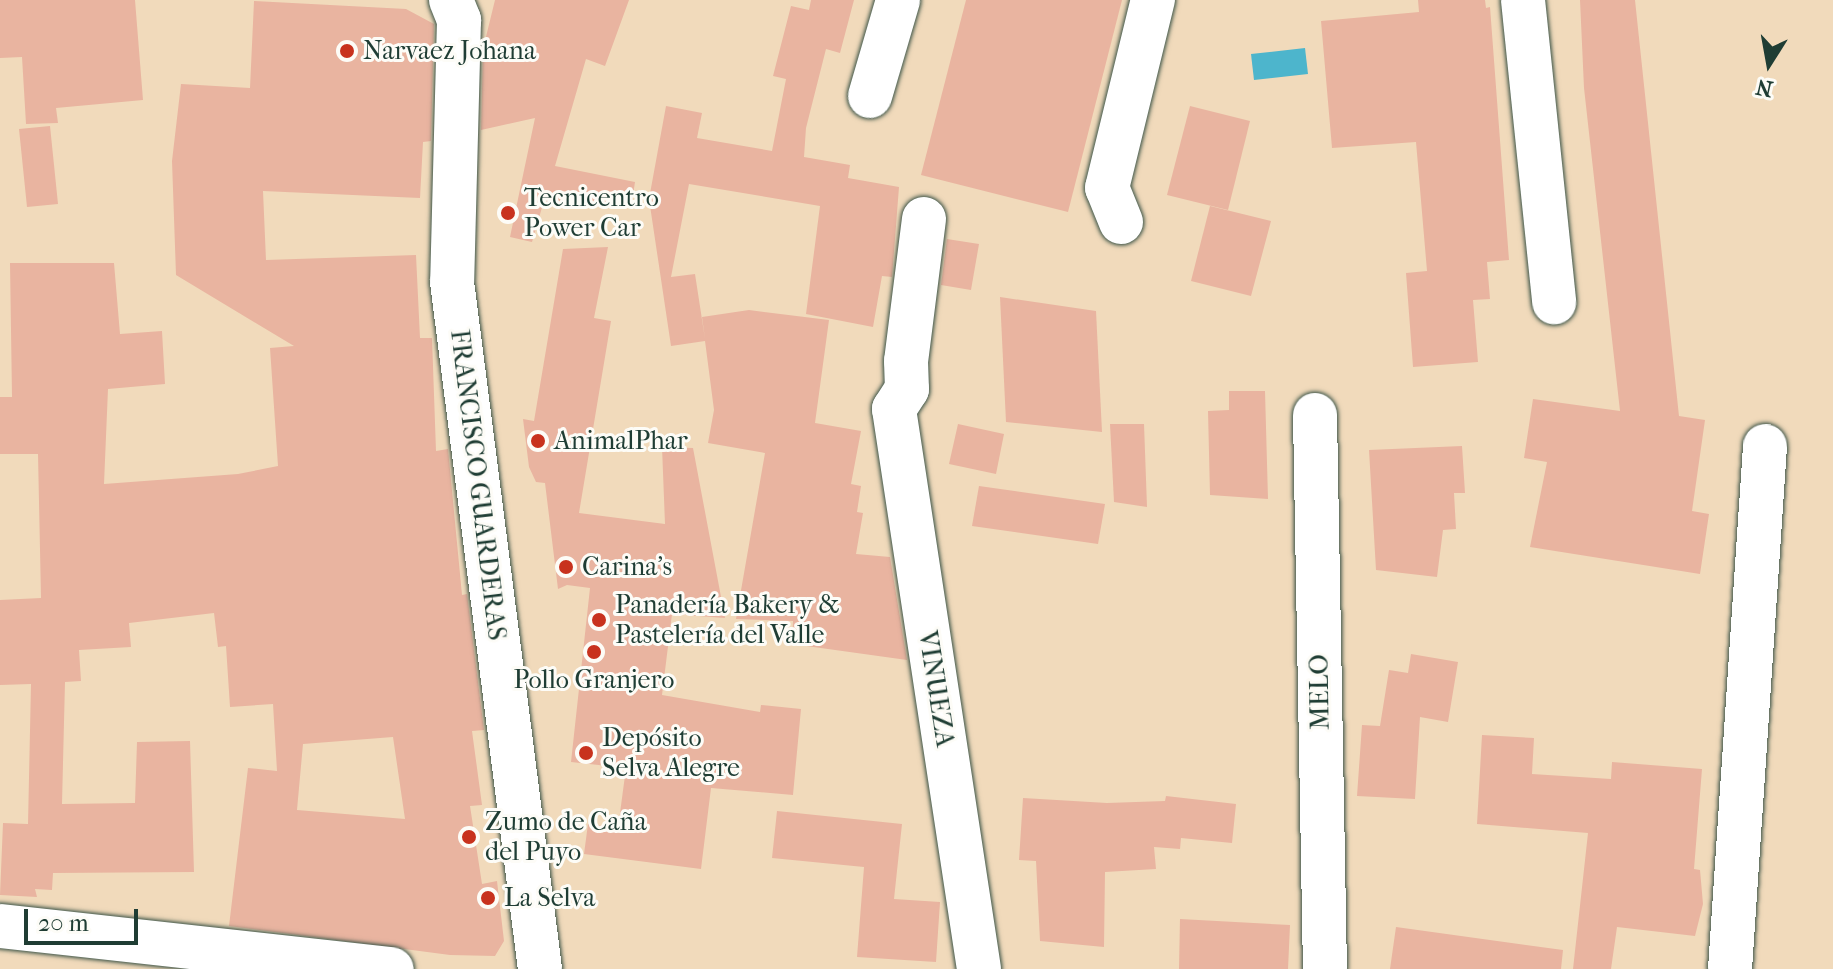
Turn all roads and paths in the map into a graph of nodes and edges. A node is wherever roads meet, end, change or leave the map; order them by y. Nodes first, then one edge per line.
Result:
1 (451, 0) edge
2 (898, 0) edge
3 (1153, 0) edge
4 (1523, 0) edge
5 (870, 96) dead end
6 (924, 219) dead end
7 (1121, 222) dead end
8 (1554, 302) dead end
9 (1315, 415) dead end
10 (1765, 446) dead end
11 (0, 926) edge
12 (392, 969) edge
13 (540, 969) edge
14 (979, 969) edge
15 (1325, 969) edge
16 (1730, 969) edge

1 - 13 street, FRANCISCO GUARDERAS
2 - 5 street
3 - 7 street
4 - 8 street
6 - 14 street, VINUEZA
9 - 15 street, MELO
10 - 16 street
11 - 12 street

